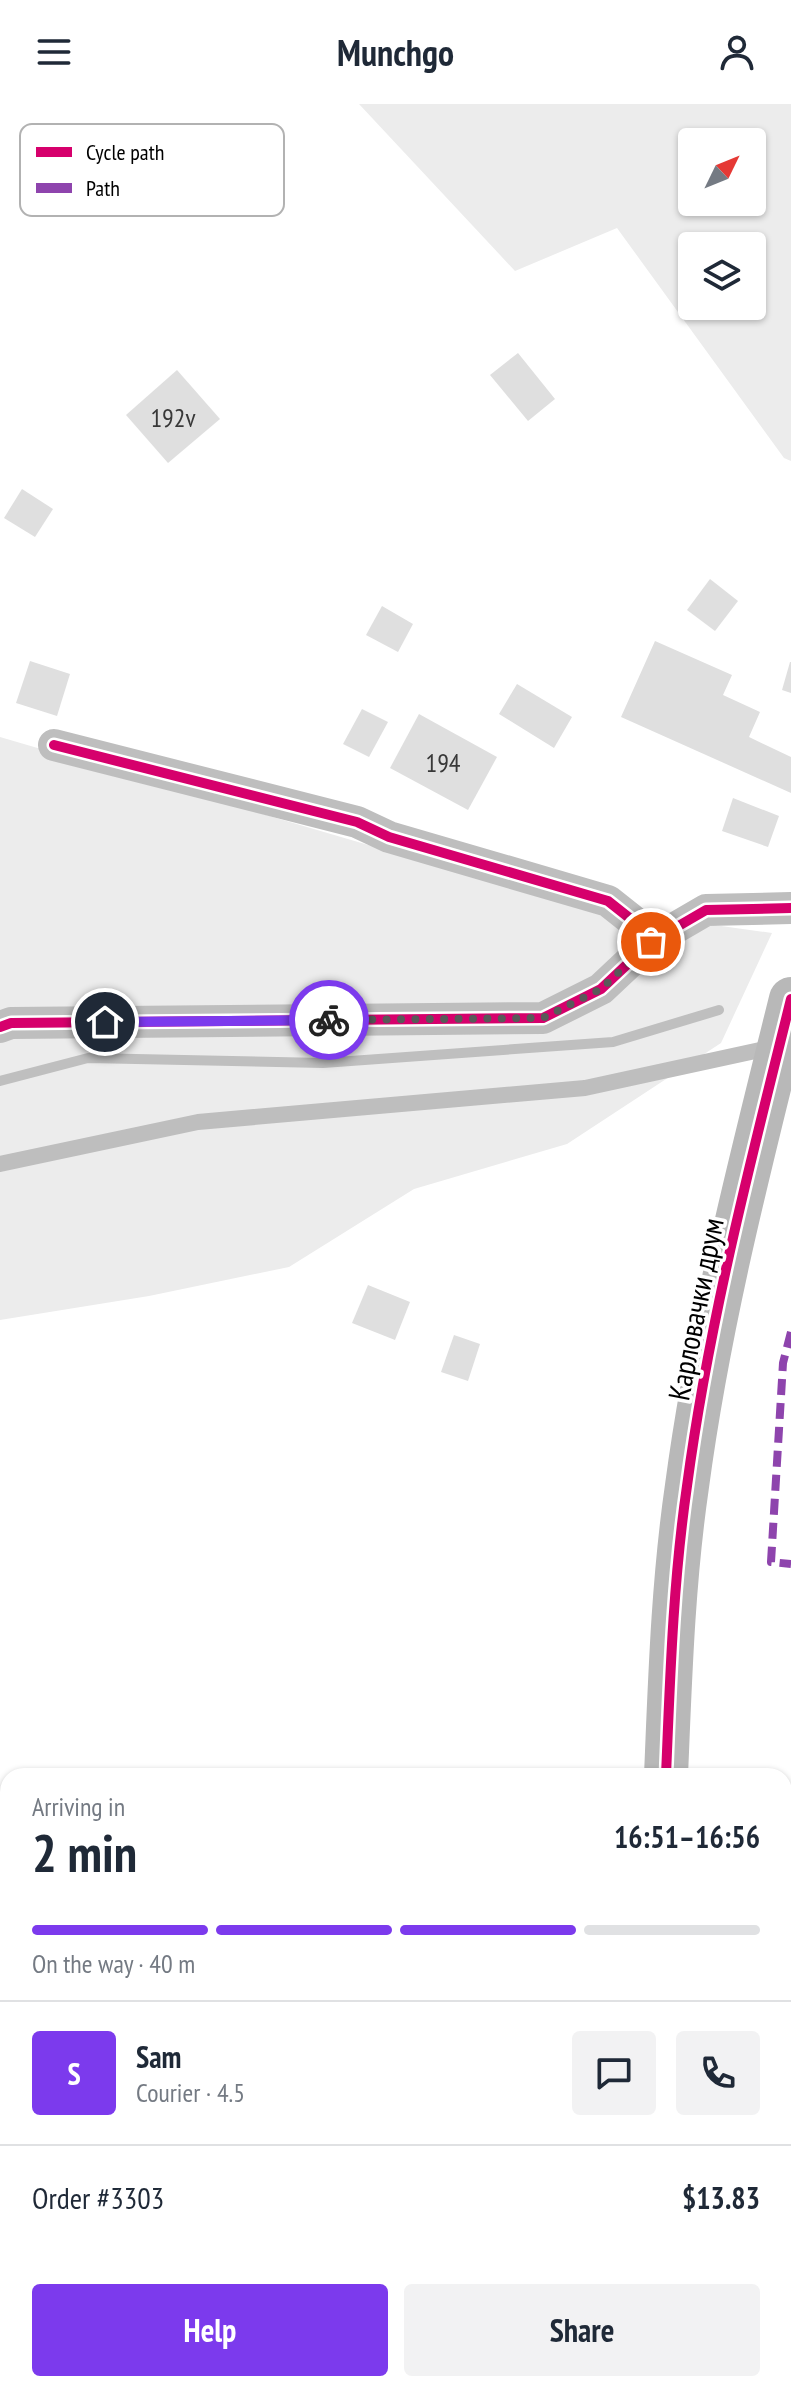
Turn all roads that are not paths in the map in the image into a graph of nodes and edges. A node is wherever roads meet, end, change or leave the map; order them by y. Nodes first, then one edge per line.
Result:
1 (54, 745) dead end
2 (791, 908) edge
3 (651, 942) junction
4 (791, 999) edge
5 (0, 1027) edge
6 (780, 1045) junction
7 (0, 1164) edge
8 (666, 1768) edge

1 - 3 street
2 - 3 street
3 - 5 street
4 - 6 main road, Карловачки друм
6 - 7 lane
6 - 8 main road, Карловачки друм

